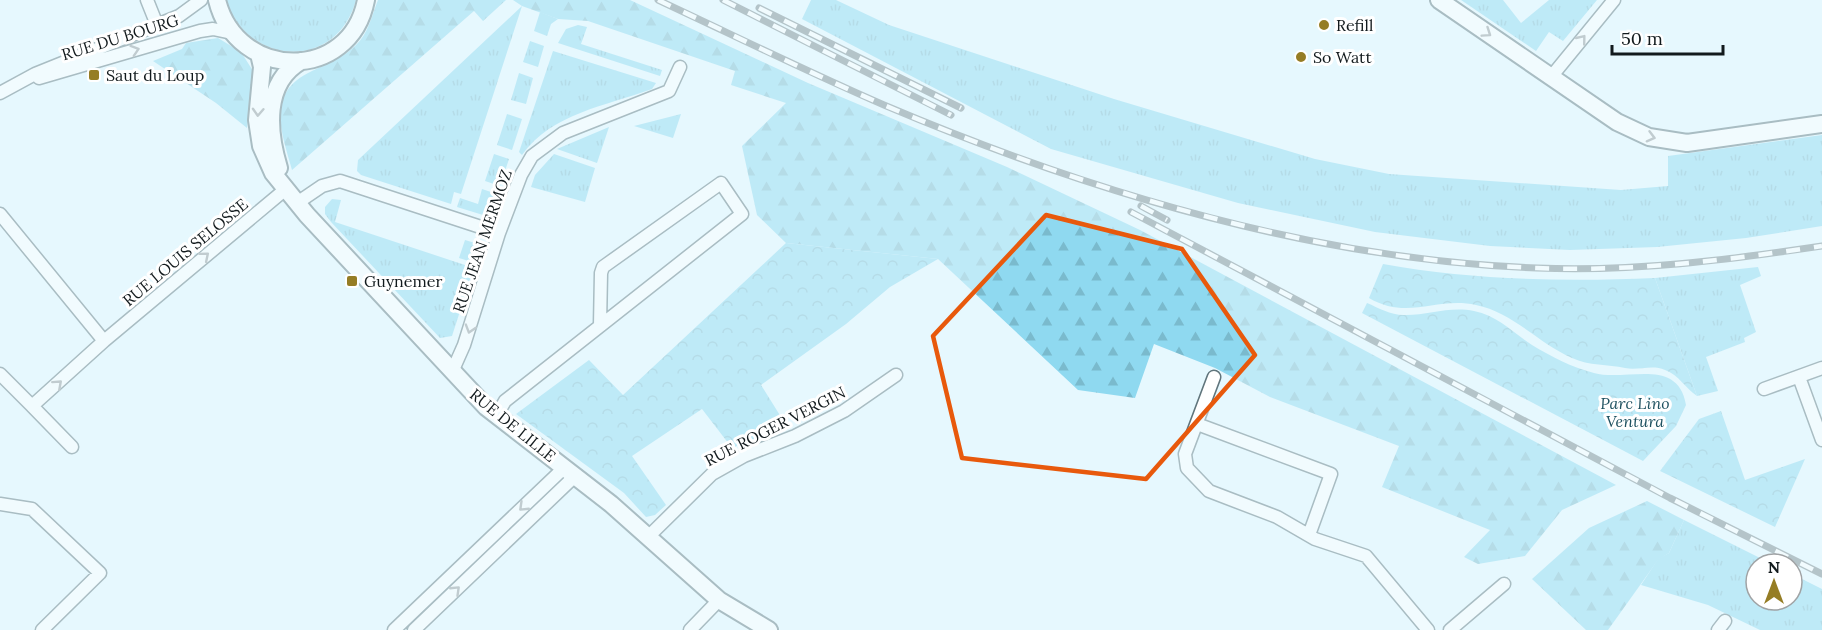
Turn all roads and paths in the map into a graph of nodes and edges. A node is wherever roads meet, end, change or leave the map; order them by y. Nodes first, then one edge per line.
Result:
1 (147, 0) edge
2 (201, 0) edge
3 (217, 0) edge
4 (366, 0) edge
5 (1438, 0) edge
6 (1614, 0) edge
7 (157, 25) junction
8 (232, 33) junction
9 (259, 54) junction
10 (301, 61) junction
11 (680, 67) dead end
12 (1551, 77) junction
13 (18, 83) junction
14 (0, 93) edge
15 (1822, 124) edge
16 (287, 188) junction
17 (297, 203) junction
18 (0, 214) edge
19 (499, 233) junction
20 (600, 325) junction
21 (105, 341) junction
22 (1822, 368) edge
23 (452, 372) junction
24 (0, 374) edge
25 (896, 375) dead end
26 (1214, 377) dead end
27 (1799, 377) junction
28 (1764, 389) dead end
29 (32, 406) junction
30 (497, 415) junction
31 (1197, 424) junction
32 (1822, 441) edge
33 (72, 447) dead end
34 (571, 471) junction
35 (0, 504) edge
36 (1309, 536) junction
37 (648, 537) junction
38 (1504, 584) dead end
39 (719, 600) junction
40 (42, 630) edge
41 (394, 630) edge
42 (414, 630) edge
43 (690, 630) edge
44 (769, 630) edge
45 (1428, 630) edge
46 (1450, 630) edge

1 - 7 street
2 - 7 street, RUE DU BOURG
3 - 8 street
4 - 10 street
5 -> 12 street
12 -> 6 street
7 - 13 street, RUE DU BOURG
8 - 9 street
13 -> 8 street, RUE DU BOURG
9 - 10 street
9 -> 16 street, RUE DE LILLE
10 - 16 street, RUE DE LILLE
11 - 19 street, RUE JEAN MERMOZ
12 -> 15 street
13 - 14 street, RUE DU BOURG
16 - 17 street, RUE DE LILLE
21 -> 16 street, RUE LOUIS SELOSSE
17 - 19 street
17 - 23 street, RUE DE LILLE
18 - 21 street
19 -> 23 street, RUE JEAN MERMOZ
20 - 20 street
20 - 30 street
29 -> 21 street, RUE LOUIS SELOSSE
22 - 27 street
23 - 30 street, RUE DE LILLE
24 - 29 street
25 - 37 street, RUE ROGER VERGIN
26 - 31 street
27 - 28 street
27 - 32 street
29 - 33 street
30 - 34 street, RUE DE LILLE
31 - 36 street
31 - 36 street
34 - 37 street, RUE DE LILLE
34 -> 41 street
42 -> 34 street
35 - 40 street
36 - 45 street
37 - 39 street, RUE DE LILLE
38 - 46 street
39 - 43 street
39 - 44 street, RUE DE LILLE

